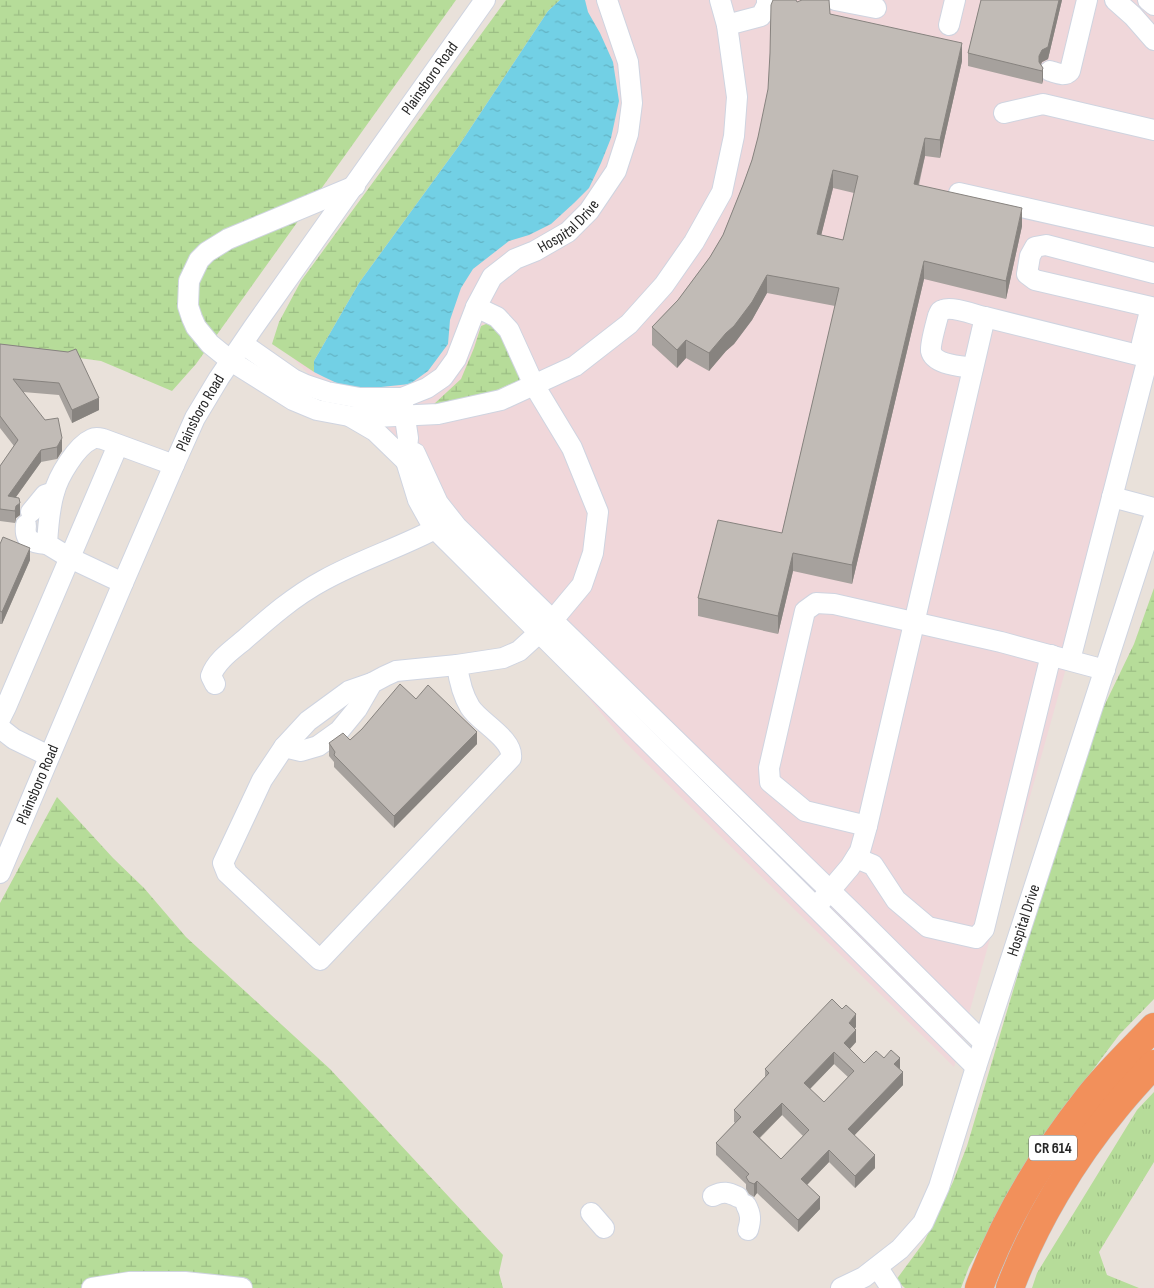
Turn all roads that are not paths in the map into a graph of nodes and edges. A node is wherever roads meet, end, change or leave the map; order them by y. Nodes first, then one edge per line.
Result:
1 (485, 0) edge
2 (720, 0) edge
3 (767, 0) edge
4 (835, 0) edge
5 (955, 0) edge
6 (1087, 0) edge
7 (1115, 0) edge
8 (1148, 0) edge
9 (610, 2) edge
10 (1154, 5) edge
11 (876, 8) dead end
12 (726, 25) junction
13 (949, 25) dead end
14 (1154, 40) edge
15 (1050, 72) dead end
16 (1004, 113) dead end
17 (1154, 130) edge
18 (355, 186) junction
19 (959, 193) edge
20 (1154, 237) edge
21 (1154, 273) edge
22 (476, 307) junction
23 (985, 317) junction
24 (1154, 331) edge
25 (243, 344) junction
26 (1147, 357) edge
27 (232, 361) junction
28 (973, 368) junction
29 (534, 385) junction
30 (403, 407) junction
31 (349, 416) junction
32 (408, 438) junction
33 (118, 444) junction
34 (406, 461) junction
35 (174, 464) junction
36 (54, 492) junction
37 (1112, 497) junction
38 (1154, 508) edge
39 (1154, 516) edge
40 (435, 529) junction
41 (47, 544) junction
42 (70, 558) junction
43 (123, 582) junction
44 (914, 622) junction
45 (546, 627) junction
46 (1060, 658) junction
47 (458, 665) junction
48 (1105, 670) junction
49 (593, 674) junction
50 (372, 683) junction
51 (215, 684) dead end
52 (0, 719) edge
53 (0, 728) edge
54 (284, 747) junction
55 (49, 756) junction
56 (867, 826) junction
57 (856, 858) junction
58 (0, 873) edge
59 (830, 891) junction
60 (815, 907) junction
61 (1154, 1026) edge
62 (984, 1043) junction
63 (1154, 1064) edge
64 (976, 1067) junction
65 (713, 1196) dead end
66 (748, 1230) dead end
67 (878, 1268) junction
68 (92, 1288) edge
69 (242, 1288) edge
70 (841, 1288) edge
71 (891, 1288) edge
72 (979, 1288) edge
73 (1010, 1288) edge

1 - 18 street, Plainsboro Road
2 - 12 street
3 - 12 street
4 - 11 street
5 - 13 street
6 - 15 street
7 - 14 street
8 - 10 street
9 - 22 street, Hospital Drive
12 - 29 street
16 - 17 street
18 - 25 street, Plainsboro Road
18 - 27 street
19 - 20 street
21 - 26 street
22 - 29 street
22 - 30 street, Hospital Drive
23 - 26 street
23 - 28 street
23 - 28 street
24 - 26 street
25 - 27 street, Plainsboro Road
25 - 30 street
26 - 37 street
27 - 31 street
27 - 35 street, Plainsboro Road
28 - 44 street
29 - 30 street
29 - 45 street
30 - 31 street
30 - 32 street
31 - 34 street
32 - 34 street
32 - 45 street
33 - 35 street
33 - 36 street
33 - 42 street
34 - 40 street
35 - 43 street, Plainsboro Road
36 - 41 street
36 - 41 street
37 - 38 street
37 - 46 street
39 - 48 street, Hospital Drive
40 - 45 street
40 - 51 street
41 - 42 street
42 - 43 street
42 - 52 street
43 - 55 street, Plainsboro Road
44 - 46 street
44 - 56 street
44 - 56 street
45 - 47 street
45 - 49 street
46 - 48 street
46 - 57 street
47 - 50 street
47 - 54 street
48 - 62 street, Hospital Drive
49 - 59 street
49 - 60 street
50 - 54 street
50 - 54 street
53 - 55 street
55 - 58 street, Plainsboro Road
56 - 57 street
57 - 59 street
59 - 60 street
59 - 62 street
60 - 64 street
61 - 72 highway, CR 614
62 - 64 street, Hospital Drive
63 - 73 highway, CR 614
64 - 67 street, Hospital Drive
65 - 66 street
67 - 70 street, Hospital Drive
67 - 71 street
68 - 69 street

